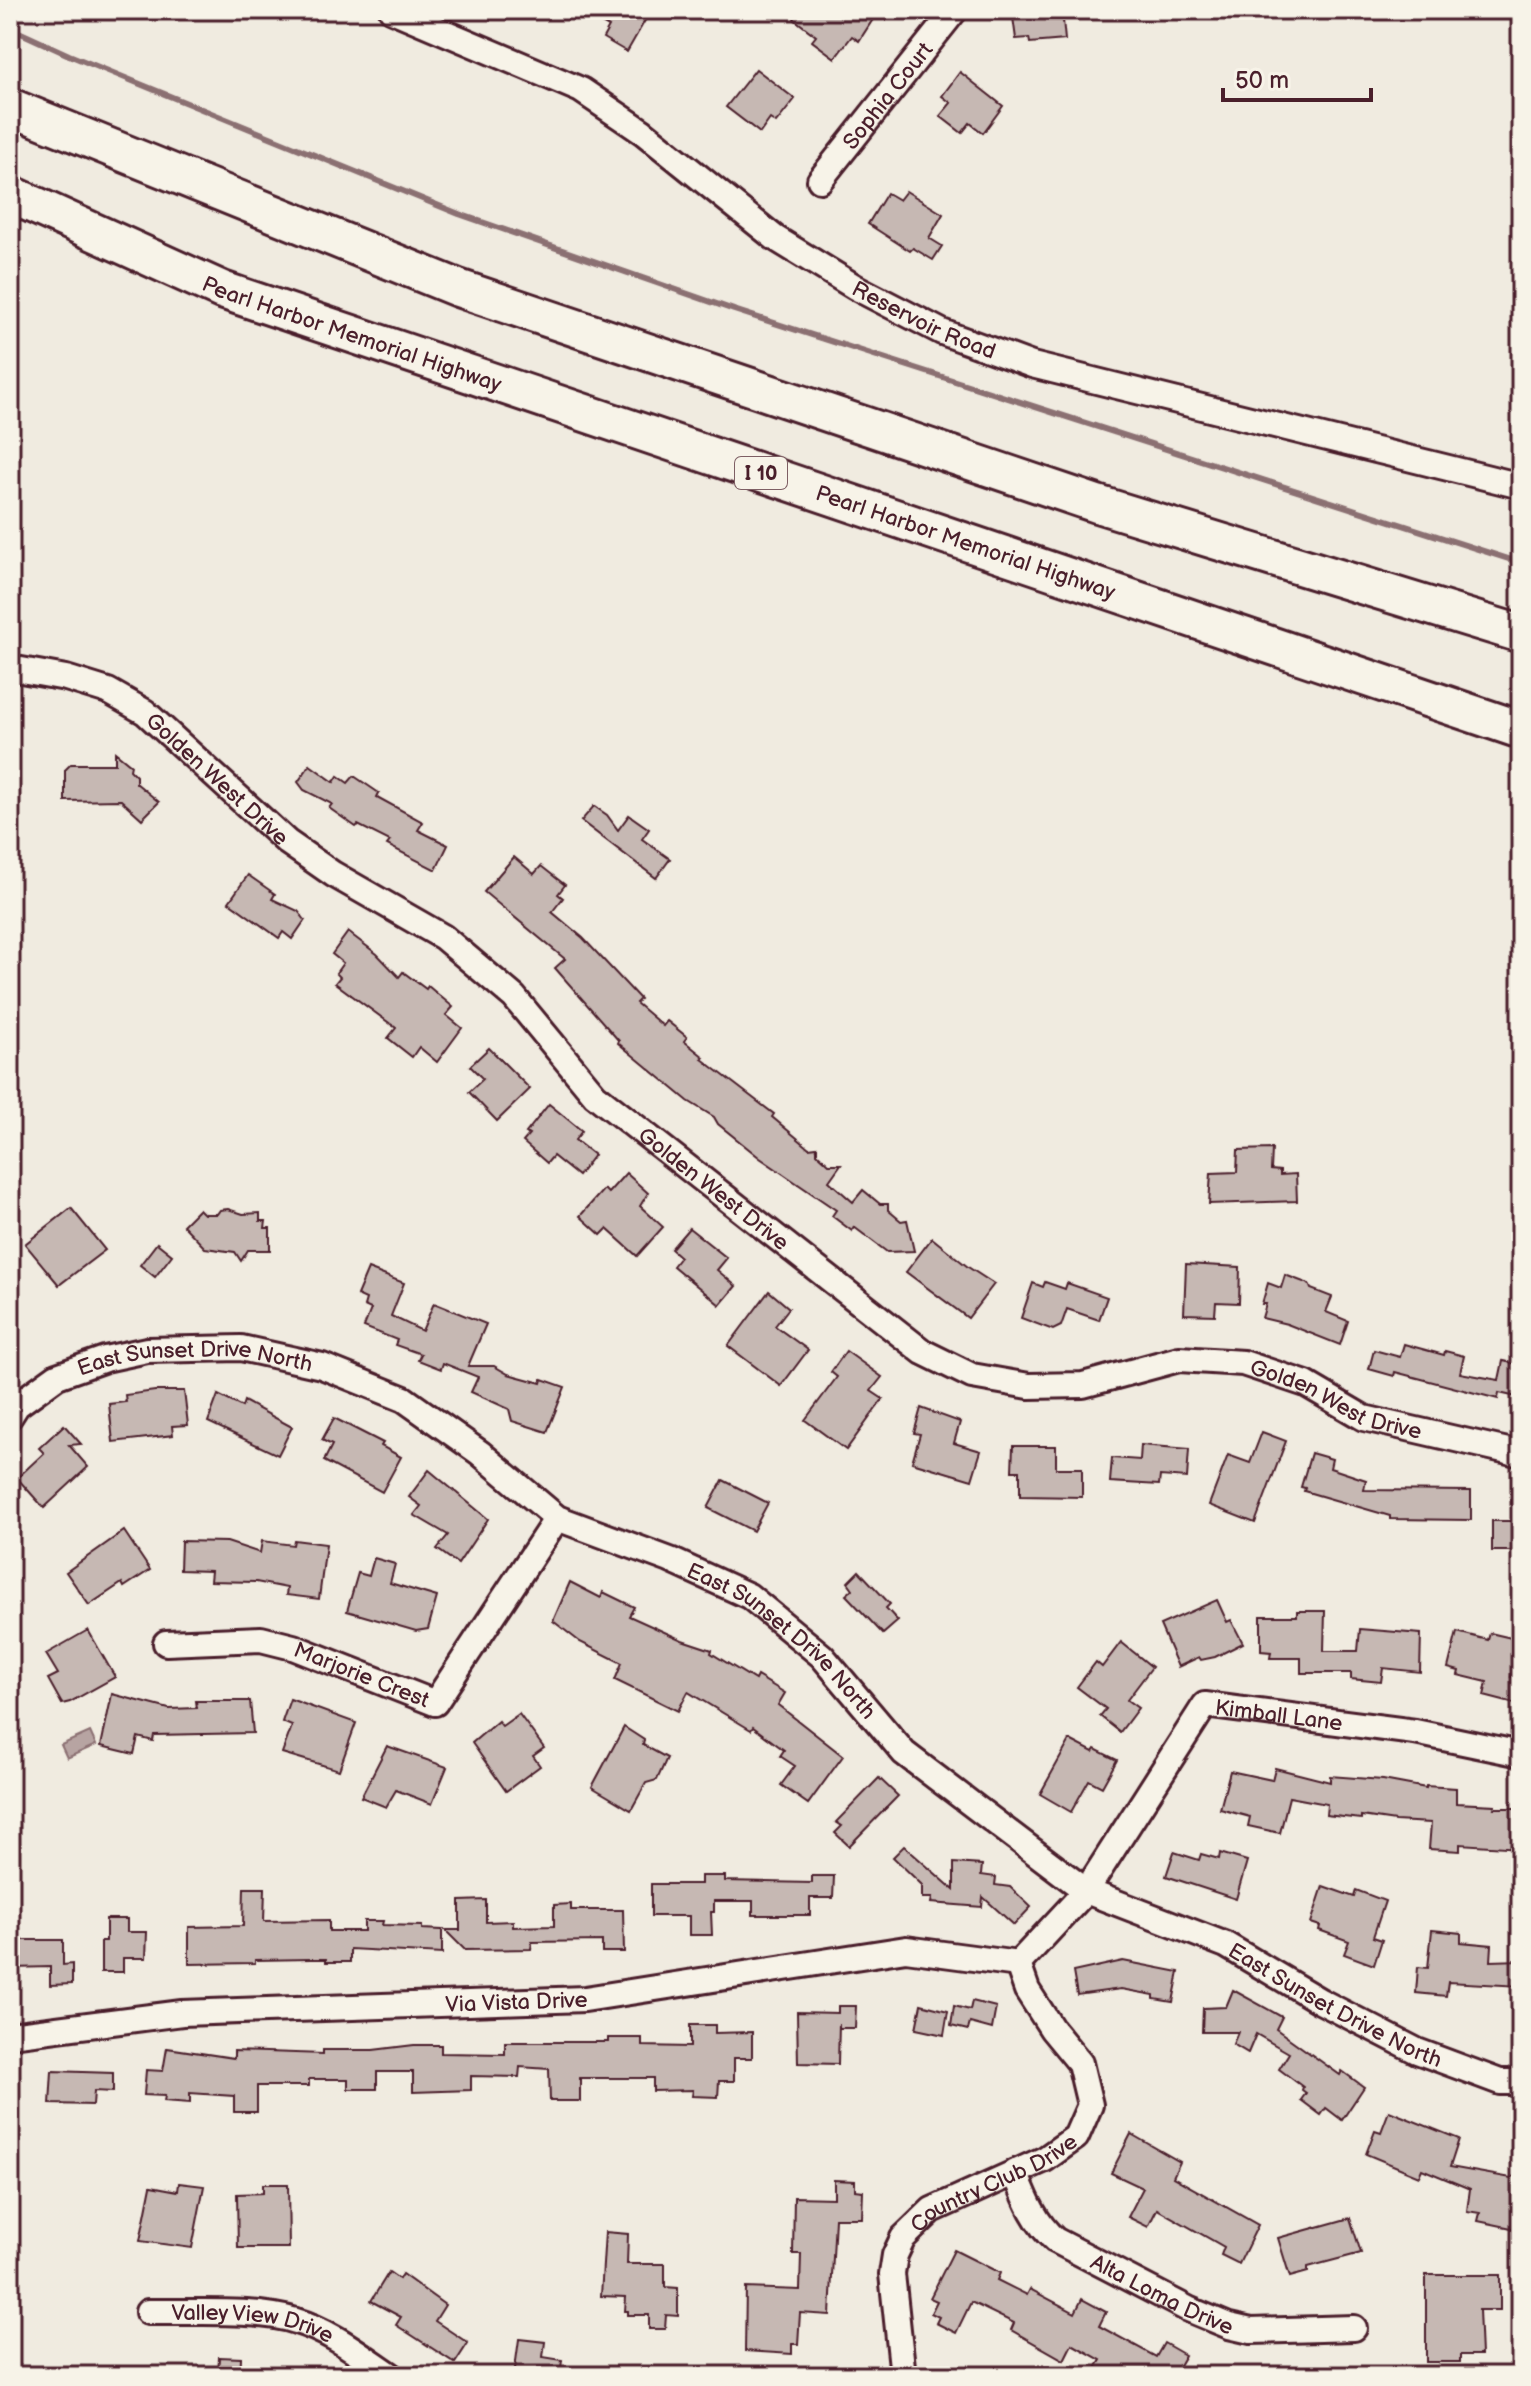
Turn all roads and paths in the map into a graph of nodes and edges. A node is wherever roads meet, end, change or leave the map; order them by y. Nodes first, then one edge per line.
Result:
1 (392, 10) edge
2 (955, 10) edge
3 (10, 107) edge
4 (820, 180) dead end
5 (10, 194) edge
6 (1521, 486) edge
7 (1521, 634) edge
8 (10, 668) edge
9 (1521, 730) edge
10 (10, 1416) edge
11 (1521, 1454) edge
12 (557, 1518) junction
13 (166, 1643) dead end
14 (1521, 1754) edge
15 (1086, 1891) junction
16 (1018, 1964) junction
17 (10, 2035) edge
18 (1521, 2082) edge
19 (1015, 2172) junction
20 (148, 2312) dead end
21 (1354, 2328) dead end
22 (392, 2376) edge
23 (903, 2376) edge

1 - 6 street, Reservoir Road
2 - 4 street, Sophia Court
3 - 7 highway
5 - 9 highway, Pearl Harbor Memorial Highway / I 10
8 - 11 street, Golden West Drive
10 - 12 street, East Sunset Drive North
12 - 13 street, Marjorie Crest
12 - 15 street, East Sunset Drive North
14 - 15 street, Kimball Lane
15 - 16 street
15 - 18 street, East Sunset Drive North
16 - 17 street, Via Vista Drive
16 - 19 street, Country Club Drive
19 - 21 street, Alta Loma Drive
19 - 23 street, Country Club Drive
20 - 22 street, Valley View Drive

